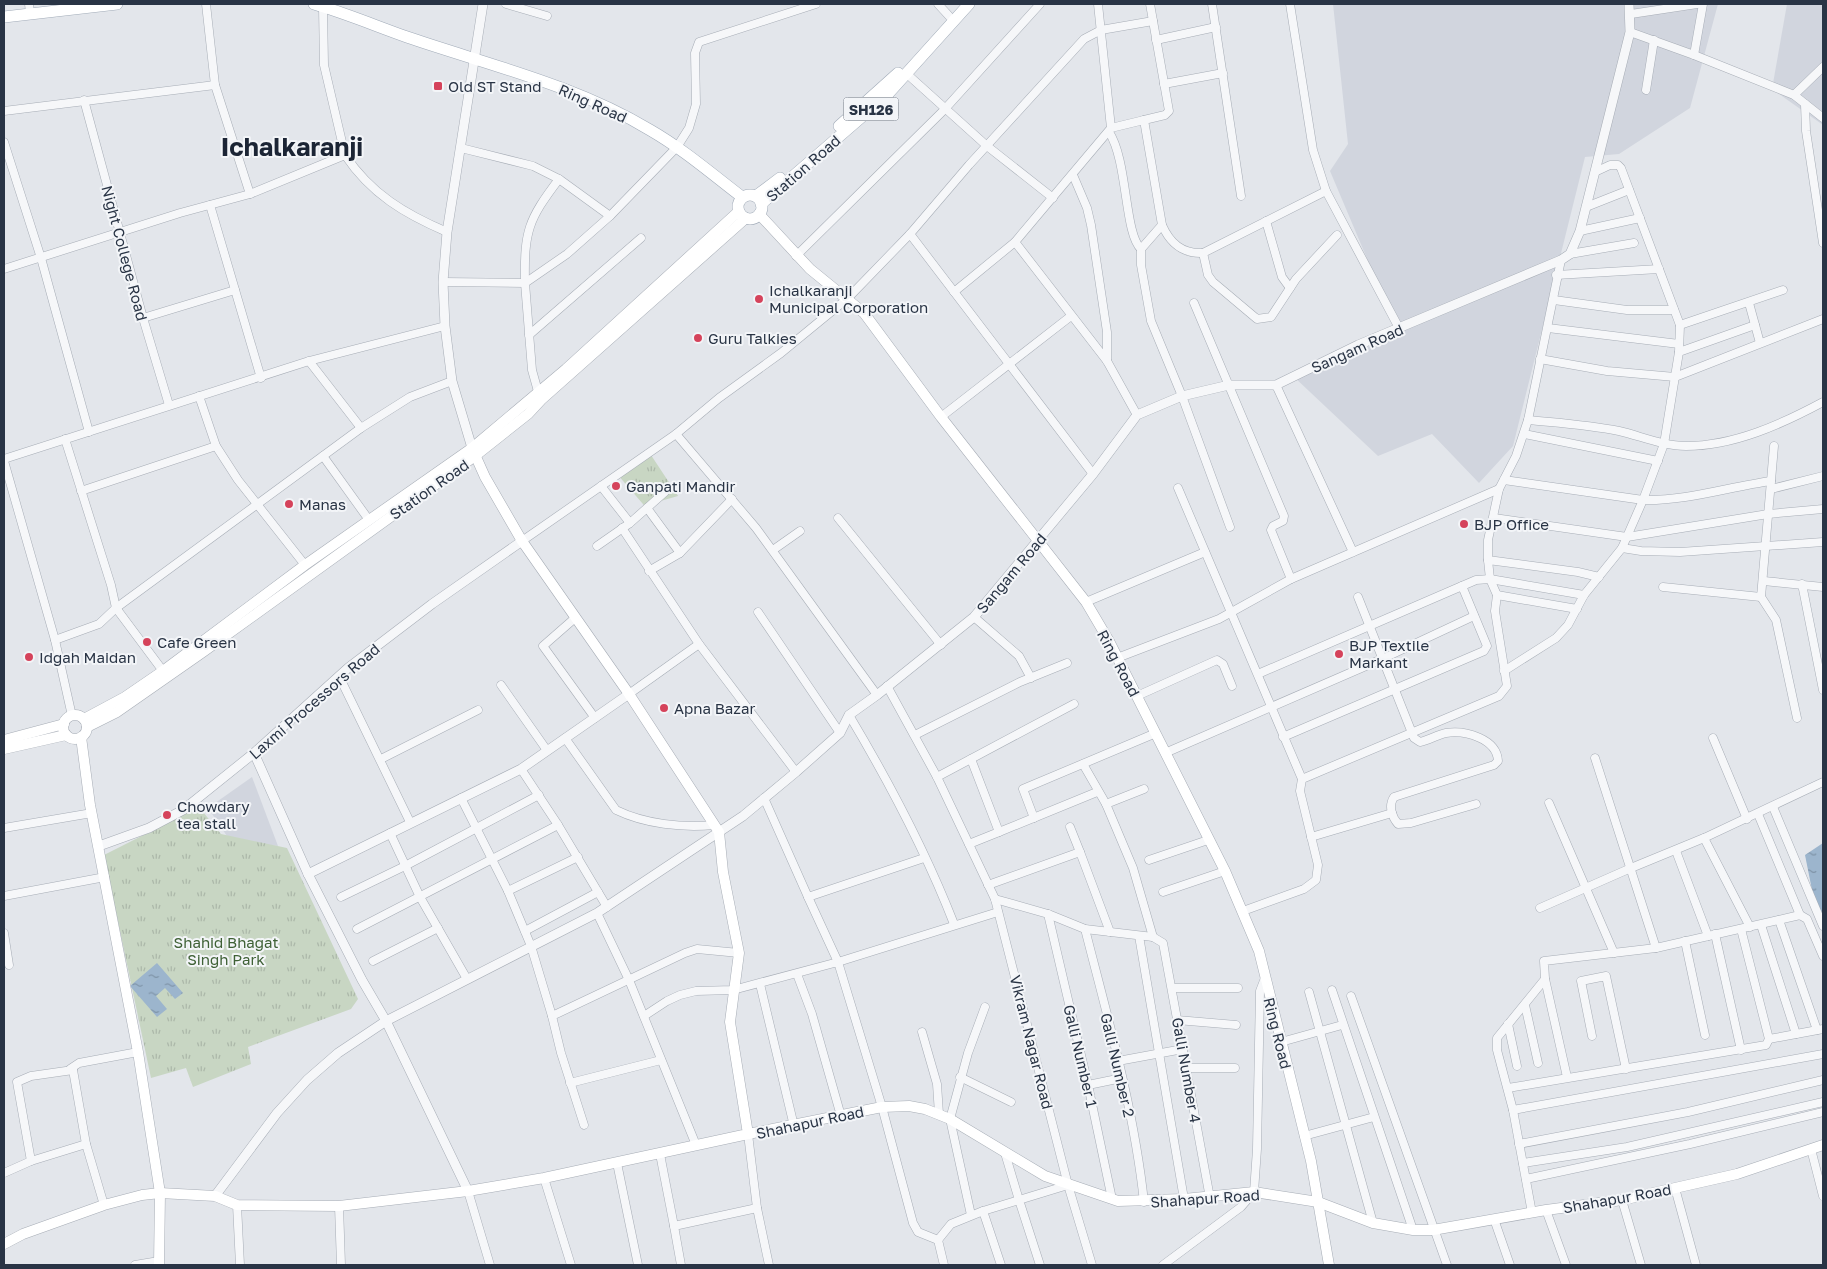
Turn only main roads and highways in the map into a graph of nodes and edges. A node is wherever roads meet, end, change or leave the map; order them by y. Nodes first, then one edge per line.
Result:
1 (116, 4) edge
2 (959, 4) edge
3 (969, 4) edge
4 (318, 5) edge
5 (75, 6) edge
6 (30, 8) edge
7 (340, 8) edge
8 (4, 17) edge
9 (742, 197) junction
10 (759, 205) junction
11 (742, 215) junction
12 (474, 452) junction
13 (85, 723) junction
14 (65, 729) junction
15 (81, 737) junction
16 (4, 740) edge
17 (4, 749) edge
18 (748, 1134) junction
19 (1823, 1145) edge
20 (160, 1193) junction
21 (1318, 1202) junction
22 (4, 1244) edge
23 (159, 1263) edge
24 (1329, 1265) edge

1 - 5 main road
2 - 10 main road, Station Road / SH126
3 - 10 main road, Station Road / SH126
4 - 7 main road, Ring Road
5 - 6 main road
6 - 8 main road
7 - 9 main road, Ring Road
9 - 10 main road
9 - 11 main road
10 - 11 main road, SH126
10 - 21 main road, Ring Road
11 - 12 main road, Station Road
12 - 13 main road, Station Road
12 - 13 main road, Station Road
12 - 18 main road
13 - 14 main road
13 - 15 main road
14 - 15 main road
14 - 16 main road
14 - 17 main road
15 - 20 main road
18 - 20 main road, Shahapur Road
18 - 21 main road, Shahapur Road
19 - 21 main road, Shahapur Road
20 - 22 main road
20 - 23 main road
21 - 24 main road, Ring Road

